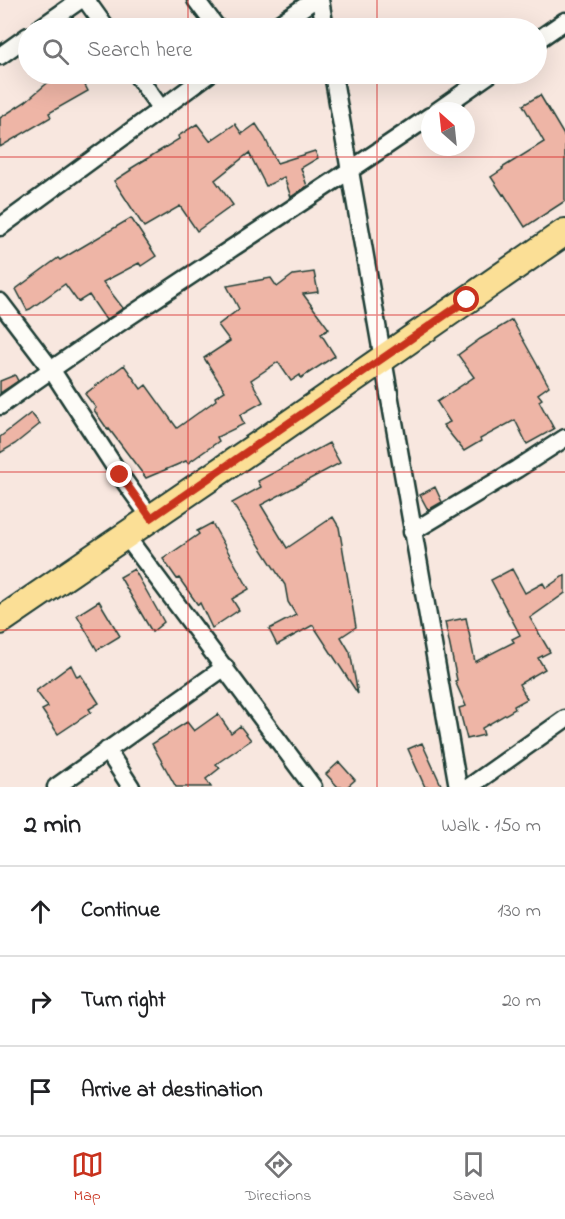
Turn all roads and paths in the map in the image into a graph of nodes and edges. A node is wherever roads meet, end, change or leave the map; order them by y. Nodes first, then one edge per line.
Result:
1 (80, 0) edge
2 (86, 0) edge
3 (196, 0) edge
4 (314, 0) edge
5 (320, 0) edge
6 (54, 18) edge
7 (99, 18) edge
8 (209, 18) edge
9 (288, 18) edge
10 (323, 18) edge
11 (565, 21) edge
12 (547, 34) edge
13 (18, 43) edge
14 (0, 56) edge
15 (143, 84) edge
16 (196, 84) edge
17 (335, 84) edge
18 (475, 84) edge
19 (449, 102) edge
20 (161, 110) junction
21 (421, 122) edge
22 (349, 172) junction
23 (0, 227) edge
24 (565, 232) edge
25 (0, 302) edge
26 (383, 359) junction
27 (51, 369) junction
28 (0, 406) edge
29 (565, 438) edge
30 (151, 518) junction
31 (412, 532) junction
32 (126, 536) junction
33 (0, 621) edge
34 (225, 667) junction
35 (565, 719) edge
36 (107, 750) junction
37 (56, 787) edge
38 (131, 787) edge
39 (313, 787) edge
40 (458, 787) edge
41 (469, 787) edge

1 - 6 street
2 - 7 street
3 - 8 street
4 - 9 street
5 - 10 street
11 - 12 street
13 - 14 street
15 - 20 street
16 - 20 street
17 - 22 street
18 - 19 street
20 - 23 street
21 - 22 street
22 - 26 street
22 - 27 street
24 - 26 main road
25 - 27 street
26 - 30 main road
26 - 31 street
27 - 28 street
27 - 30 street
29 - 31 street
30 - 32 main road
31 - 40 street
32 - 33 main road
32 - 34 street
34 - 36 street
34 - 39 street
35 - 41 street
36 - 37 street
36 - 38 street

